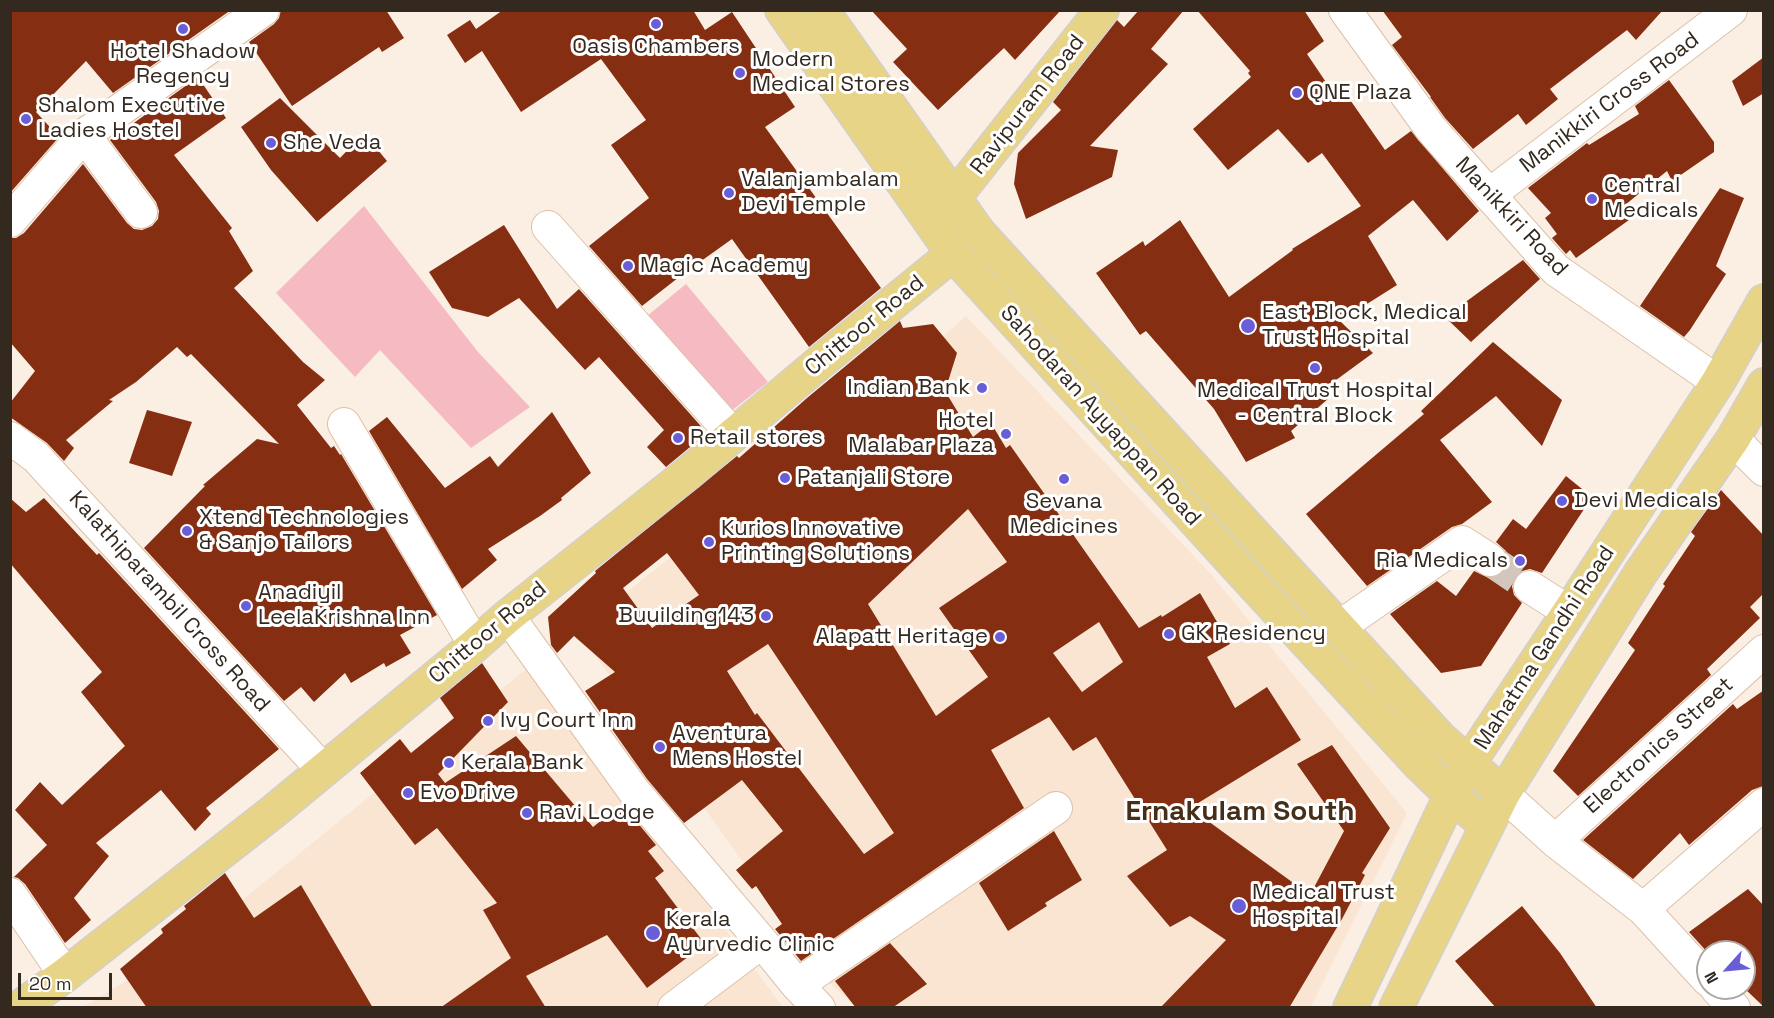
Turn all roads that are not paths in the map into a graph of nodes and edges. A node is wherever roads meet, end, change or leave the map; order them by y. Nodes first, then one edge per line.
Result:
1 (263, 10) edge
2 (782, 10) edge
3 (822, 10) edge
4 (1102, 10) edge
5 (1345, 10) edge
6 (1731, 10) edge
7 (84, 135) junction
8 (1489, 195) junction
9 (953, 199) junction
10 (141, 212) dead end
11 (10, 221) edge
12 (548, 227) dead end
13 (953, 254) junction
14 (1764, 301) edge
15 (1718, 382) junction
16 (1764, 385) edge
17 (344, 424) dead end
18 (733, 435) junction
19 (10, 438) edge
20 (1733, 439) junction
21 (1764, 470) edge
22 (1490, 560) tunnel mouth
23 (1530, 587) tunnel mouth
24 (1569, 612) junction
25 (508, 616) junction
26 (1339, 627) junction
27 (475, 645) junction
28 (1764, 651) edge
29 (1469, 763) junction
30 (323, 770) junction
31 (1503, 794) junction
32 (1451, 795) junction
33 (1764, 804) edge
34 (1056, 808) dead end
35 (1487, 826) junction
36 (1555, 841) junction
37 (10, 894) edge
38 (1643, 909) junction
39 (762, 942) junction
40 (1696, 967) edge
41 (65, 975) junction
42 (797, 985) junction
43 (19, 1008) edge
44 (674, 1008) edge
45 (819, 1008) edge
46 (1350, 1008) edge
47 (1396, 1008) edge

1 - 7 street
2 - 13 main road, Sahodaran Ayyappan Road
3 - 9 main road, Sahodaran Ayyappan Road
4 - 9 main road, Ravipuram Road
5 - 8 street, Manikkiri Road
6 - 8 street, Manikkiri Cross Road
7 - 10 street
7 - 11 street
8 - 15 street, Manikkiri Road
9 - 26 main road, Sahodaran Ayyappan Road
12 - 18 street
13 - 18 main road, Chittoor Road
13 - 32 main road, Sahodaran Ayyappan Road
14 - 15 main road, Mahatma Gandhi Road
15 - 24 main road, Mahatma Gandhi Road
16 - 20 main road, Mahatma Gandhi Road
17 - 27 street
18 - 25 main road, Chittoor Road
19 - 30 street, Kalathiparambil Cross Road
20 - 21 street
20 - 31 main road, Mahatma Gandhi Road
22 - 26 street
23 - 24 street
24 - 29 main road, Mahatma Gandhi Road
25 - 27 main road, Chittoor Road
25 - 39 street
26 - 29 main road, Sahodaran Ayyappan Road
27 - 30 main road, Chittoor Road
28 - 36 street, Electronics Street
29 - 31 main road, Sahodaran Ayyappan Road
29 - 32 main road, Mahatma Gandhi Road
30 - 41 main road, Chittoor Road
31 - 35 main road, Mahatma Gandhi Road
31 - 36 street
32 - 35 main road, Sahodaran Ayyappan Road
32 - 46 main road, Mahatma Gandhi Road
33 - 38 street
34 - 42 street
35 - 47 main road, Mahatma Gandhi Road
36 - 38 street
37 - 41 street
38 - 40 street
39 - 42 street
39 - 44 street
41 - 43 main road, Chittoor Road
42 - 45 street

